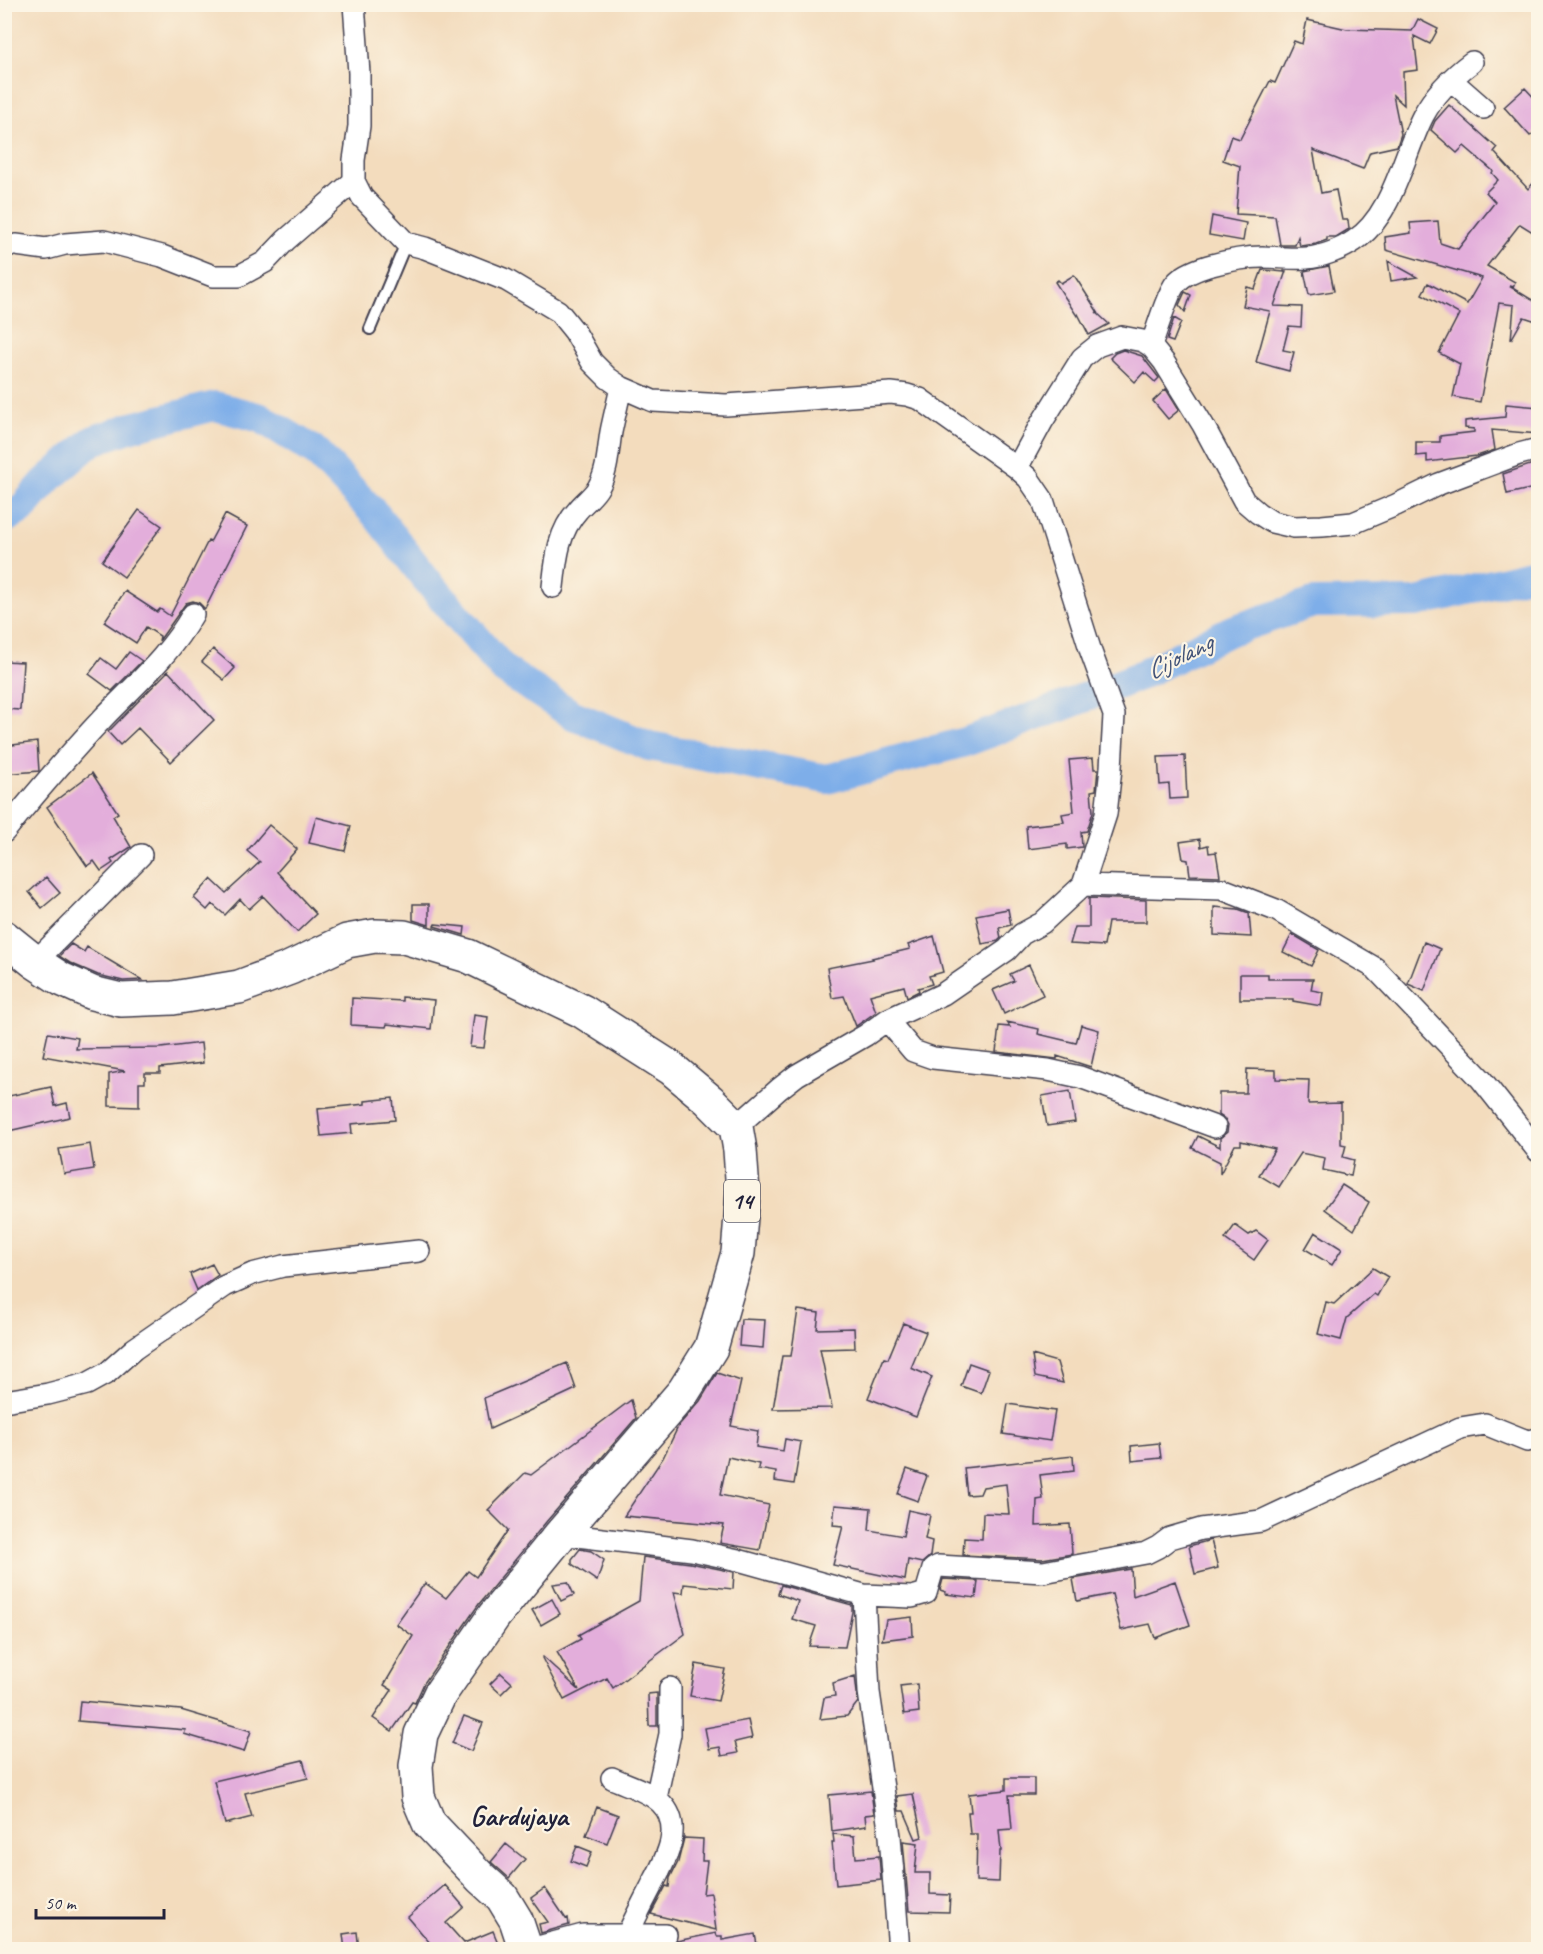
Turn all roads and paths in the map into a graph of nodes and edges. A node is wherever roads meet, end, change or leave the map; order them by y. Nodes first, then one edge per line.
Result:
1 (354, 4) edge
2 (1472, 62) dead end
3 (1451, 80) junction
4 (1483, 108) dead end
5 (354, 181) junction
6 (406, 243) junction
7 (16, 245) dead end
8 (370, 329) dead end
9 (1151, 346) junction
10 (621, 387) junction
11 (1539, 448) edge
12 (1017, 468) junction
13 (553, 587) dead end
14 (193, 614) dead end
15 (4, 832) edge
16 (141, 855) dead end
17 (1083, 885) junction
18 (4, 937) edge
19 (35, 962) junction
20 (887, 1020) junction
21 (736, 1127) junction
22 (1215, 1127) dead end
23 (1539, 1151) edge
24 (419, 1251) dead end
25 (4, 1401) edge
26 (1539, 1439) edge
27 (561, 1534) junction
28 (864, 1595) junction
29 (670, 1688) dead end
30 (612, 1778) dead end
31 (656, 1798) junction
32 (627, 1935) junction
33 (666, 1935) dead end
34 (526, 1950) edge
35 (899, 1950) edge

1 - 5 street
2 - 3 street
3 - 4 street
3 - 9 street
5 - 6 street
5 - 7 street
6 - 8 lane
6 - 10 street
9 - 11 street
9 - 12 street
10 - 12 street
10 - 13 street
12 - 17 street
14 - 15 street
16 - 19 street
17 - 20 street
17 - 23 street
18 - 19 highway
19 - 21 highway
20 - 21 street
20 - 22 street
21 - 27 highway, 14
24 - 25 street
26 - 28 street
27 - 28 street
27 - 34 highway, 14
28 - 35 street
29 - 31 street
30 - 31 street
31 - 32 street
32 - 33 street
32 - 34 street

